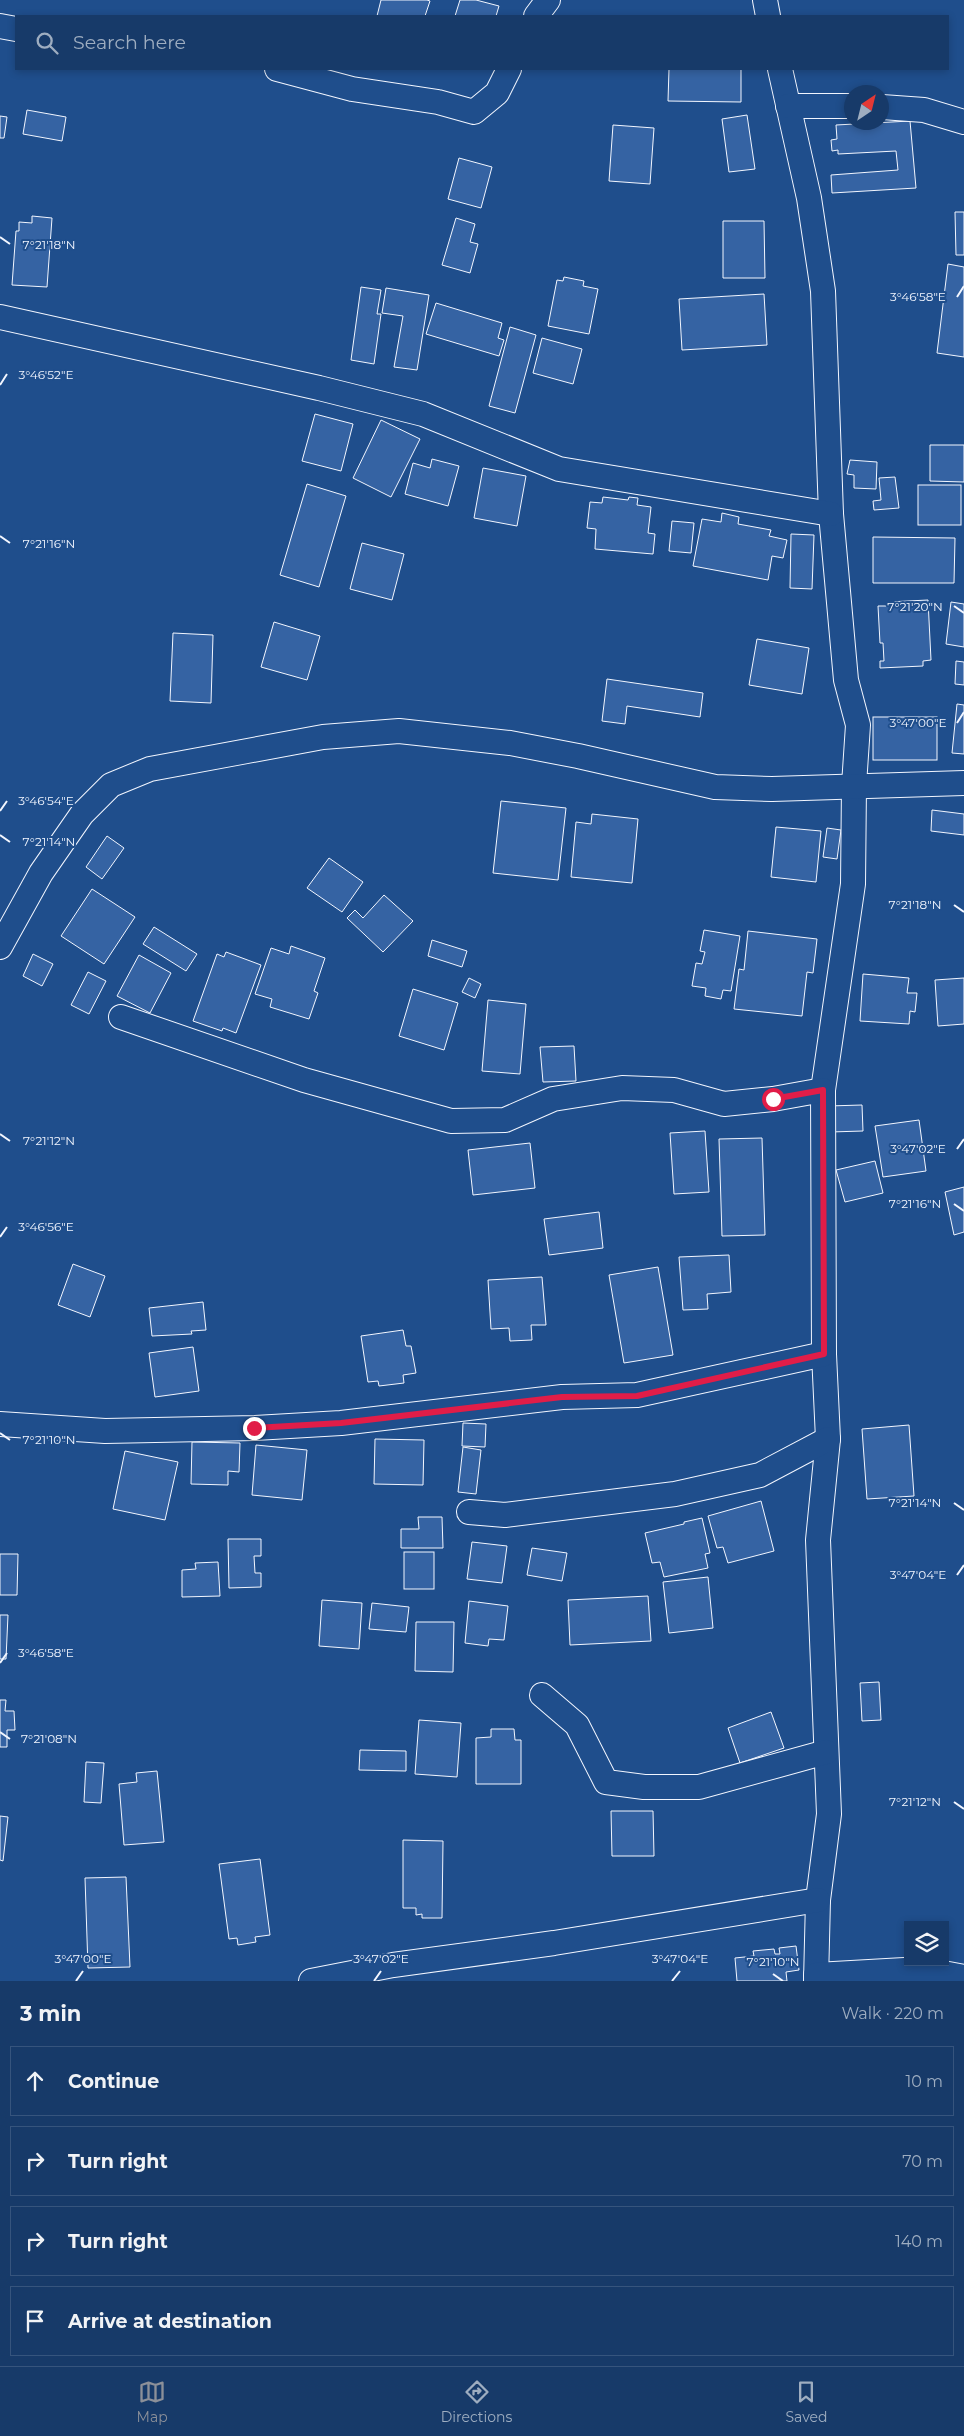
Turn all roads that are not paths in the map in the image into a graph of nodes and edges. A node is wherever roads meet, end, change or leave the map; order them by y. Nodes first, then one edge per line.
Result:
1 (548, 0) edge
2 (765, 0) edge
3 (537, 15) edge
4 (768, 15) edge
5 (0, 26) edge
6 (15, 28) edge
7 (281, 70) edge
8 (508, 70) edge
9 (780, 70) edge
10 (788, 106) junction
11 (844, 106) edge
12 (889, 108) edge
13 (964, 122) edge
14 (0, 317) edge
15 (831, 514) junction
16 (964, 783) edge
17 (854, 785) junction
18 (0, 947) edge
19 (122, 1017) dead end
20 (823, 1090) junction
21 (824, 1354) junction
22 (0, 1424) edge
23 (828, 1438) junction
24 (469, 1512) dead end
25 (542, 1695) dead end
26 (826, 1752) junction
27 (818, 1900) junction
28 (964, 1977) edge
29 (816, 1978) edge
30 (311, 1981) edge

1 - 3 street
2 - 4 street
5 - 6 street
7 - 8 street
9 - 10 street
10 - 11 street
10 - 15 street
12 - 13 street
14 - 15 street
15 - 17 street
16 - 17 street
17 - 18 street
17 - 20 street
19 - 20 street
20 - 21 street
21 - 22 street
21 - 23 street
23 - 24 street
23 - 26 street
25 - 26 street
26 - 27 street
27 - 29 street
27 - 30 street
28 - 29 street

